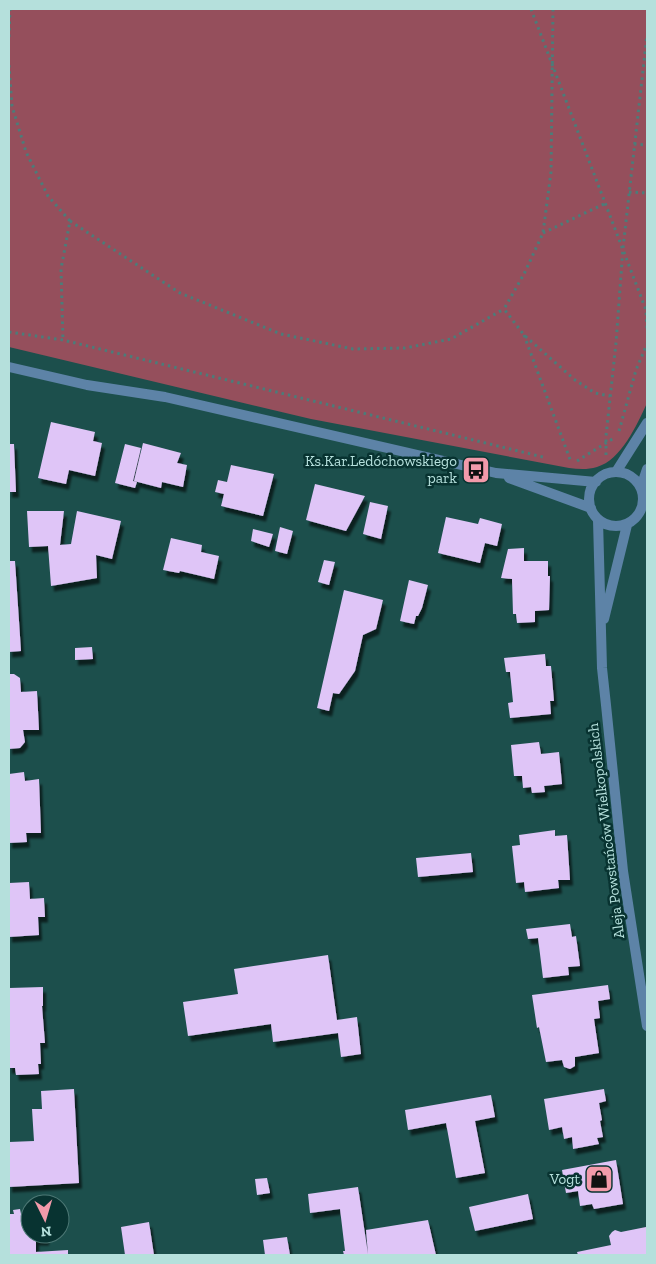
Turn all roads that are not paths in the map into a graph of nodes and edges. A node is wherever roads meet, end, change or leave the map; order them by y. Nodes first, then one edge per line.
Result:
1 (9, 368) edge
2 (647, 423) edge
3 (647, 469) edge
4 (616, 472) junction
5 (496, 473) junction
6 (596, 482) junction
7 (644, 492) edge
8 (591, 508) junction
9 (642, 517) edge
10 (598, 520) junction
11 (627, 525) junction
12 (601, 632) junction
13 (647, 1026) edge

1 - 5 street
2 - 4 street
3 - 7 street
4 - 6 street
4 - 7 street
5 - 6 street
5 - 8 street
6 - 8 street
7 - 9 street
8 - 10 street
9 - 11 street
10 - 11 street
10 - 12 street, Aleja Powstańców Wielkopolskich
11 - 12 street, Aleja Powstańców Wielkopolskich
12 - 13 street, Aleja Powstańców Wielkopolskich

